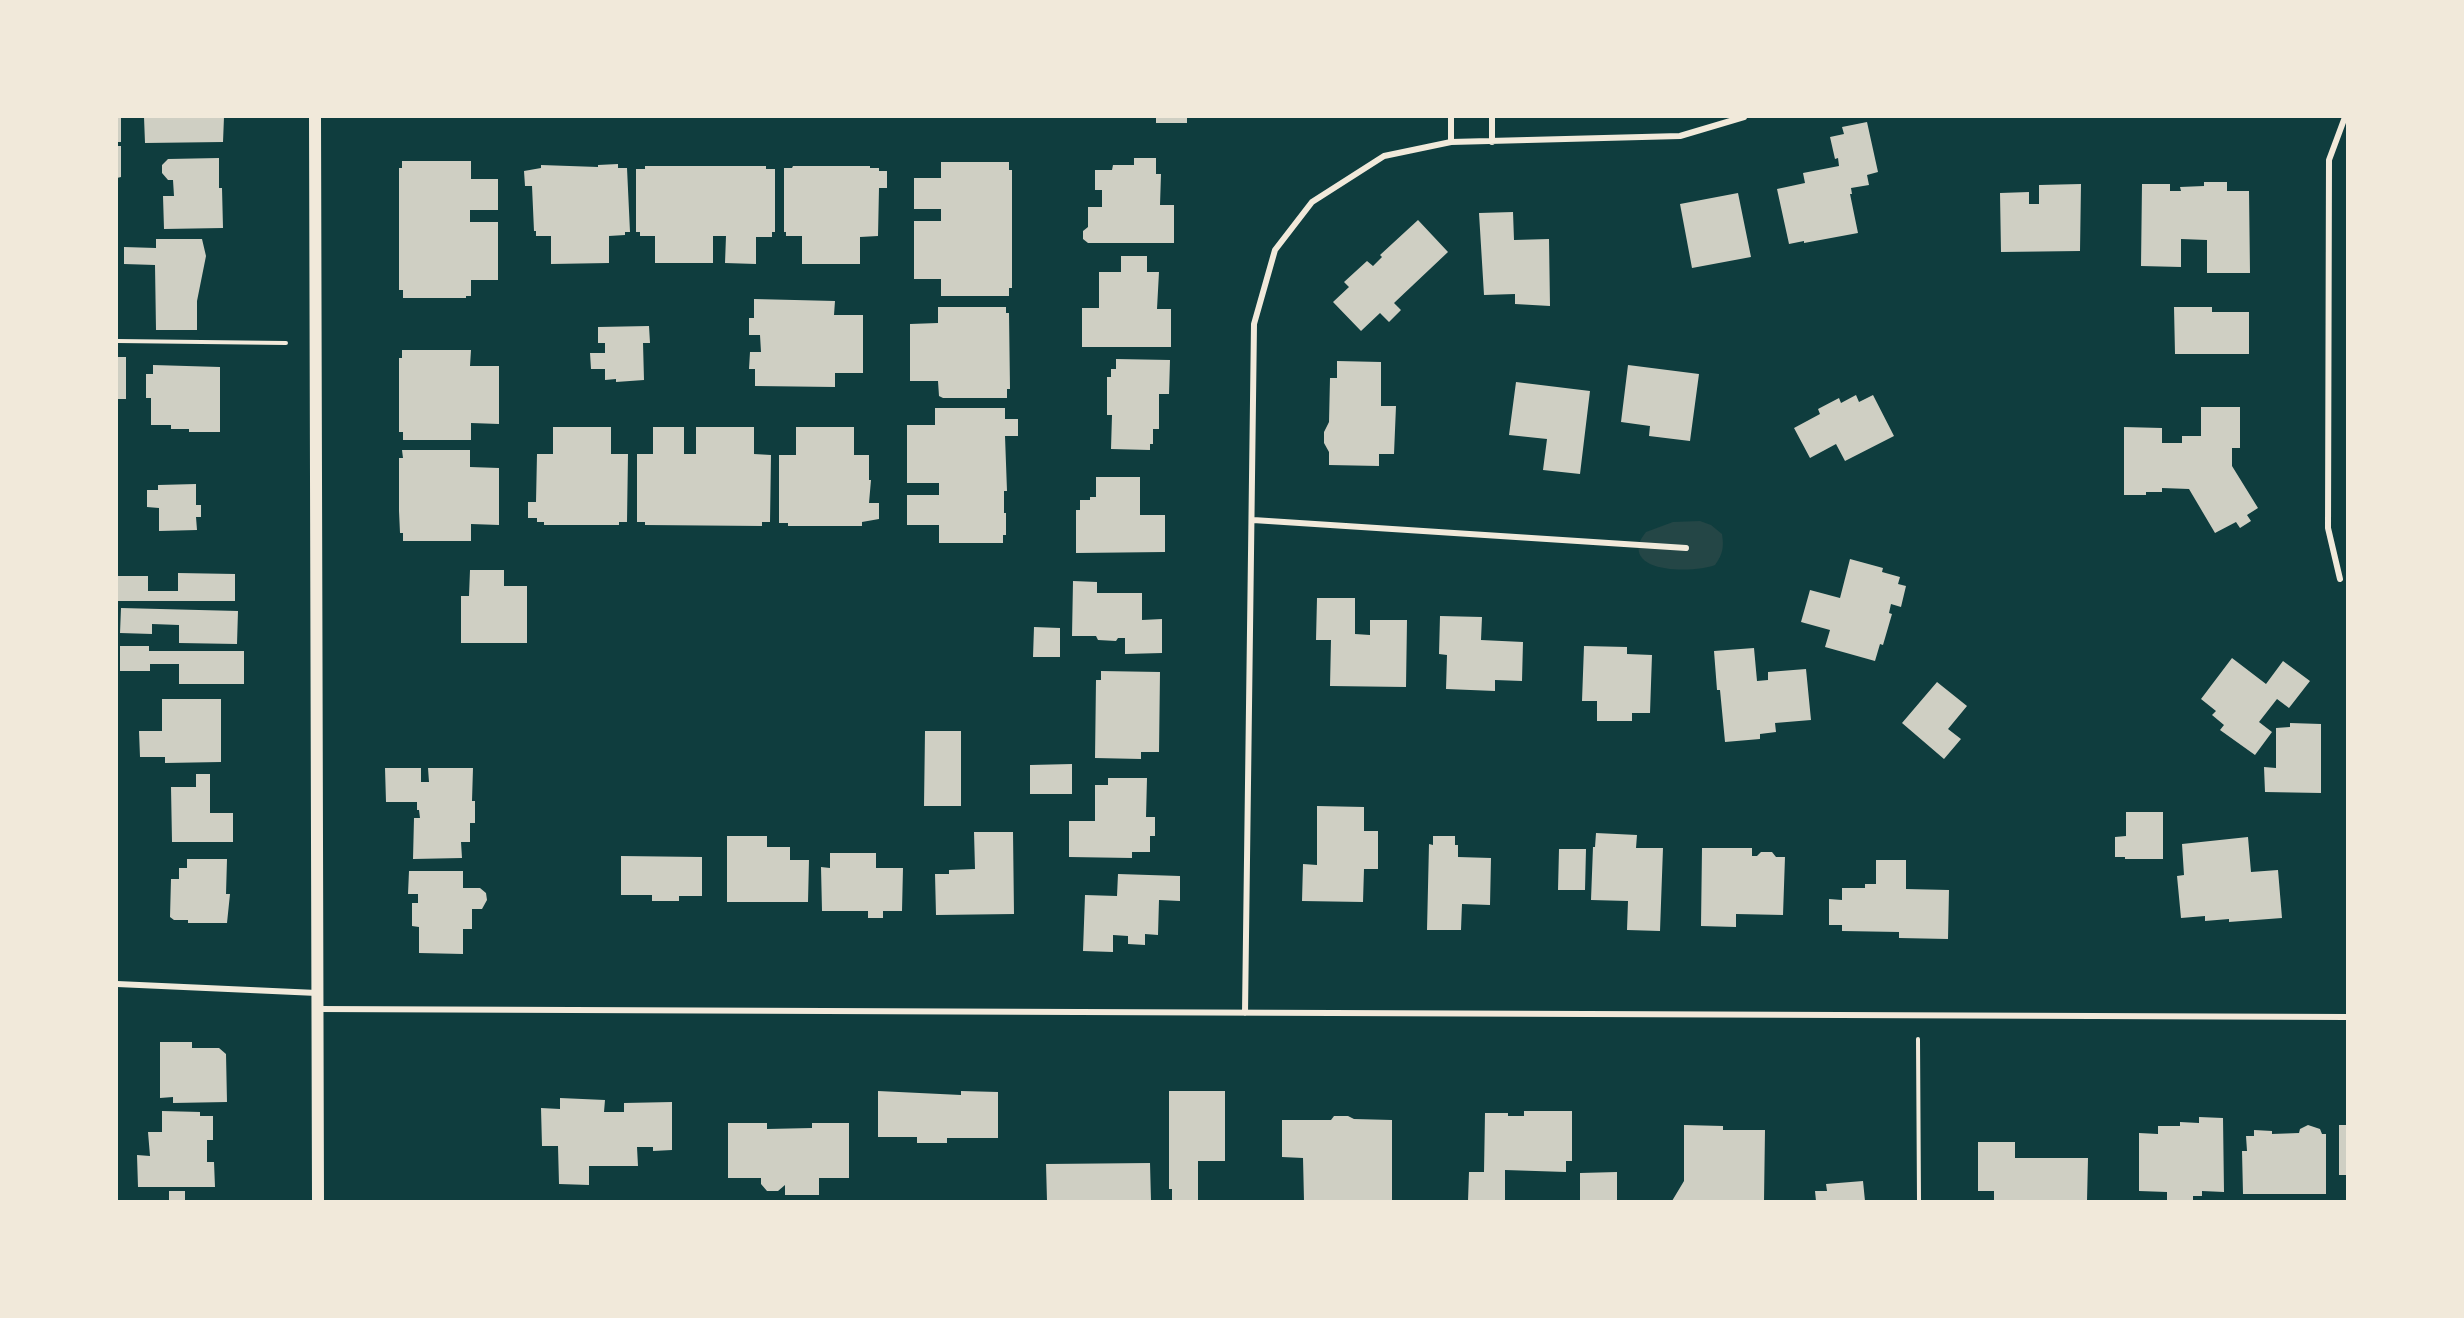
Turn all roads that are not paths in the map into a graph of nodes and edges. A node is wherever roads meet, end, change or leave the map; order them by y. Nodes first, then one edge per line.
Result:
1 (315, 117) edge
2 (1451, 117) edge
3 (1492, 117) edge
4 (1744, 117) edge
5 (2345, 117) edge
6 (1451, 142) junction
7 (1492, 142) junction
8 (1253, 520) junction
9 (1686, 548) dead end
10 (2340, 579) dead end
11 (117, 984) edge
12 (318, 993) junction
13 (318, 1009) junction
14 (1245, 1013) junction
15 (2347, 1017) edge
16 (318, 1201) edge

1 - 12 main road
2 - 6 street
3 - 7 street
4 - 7 street
5 - 10 street
6 - 7 street
6 - 8 street
8 - 9 street
8 - 14 street
11 - 12 street
12 - 13 main road
13 - 14 street
13 - 16 main road
14 - 15 street

